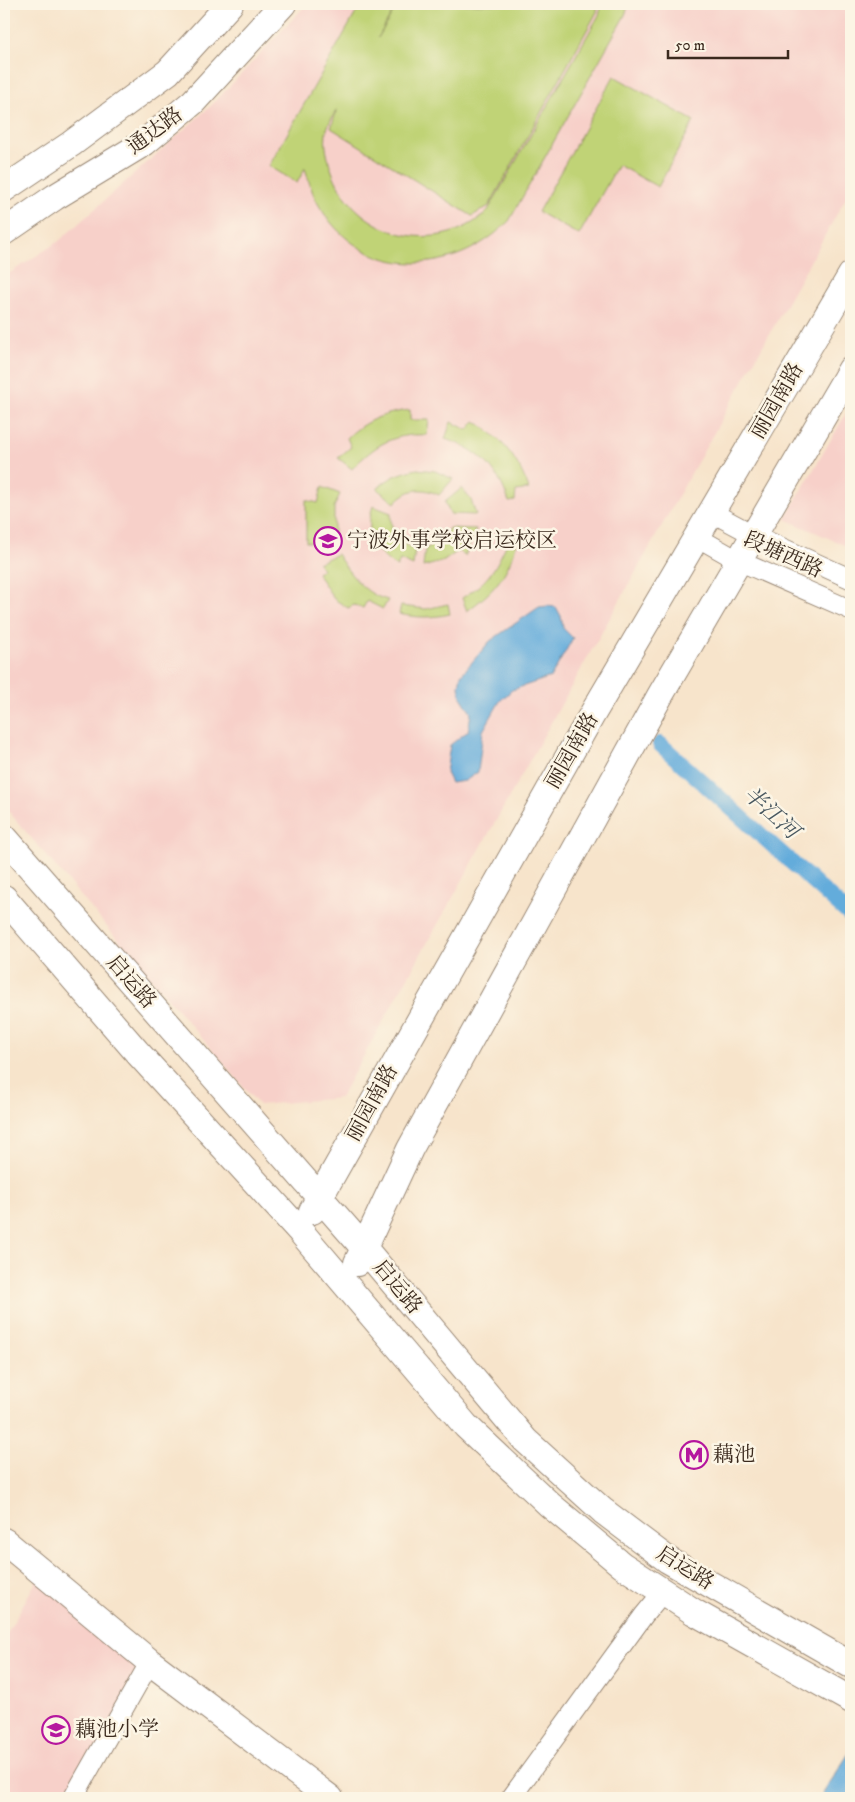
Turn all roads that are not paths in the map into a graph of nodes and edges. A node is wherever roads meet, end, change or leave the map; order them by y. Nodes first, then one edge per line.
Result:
1 (230, 4) edge
2 (283, 4) edge
3 (4, 189) edge
4 (4, 232) edge
5 (851, 274) edge
6 (851, 369) edge
7 (712, 512) junction
8 (754, 535) junction
9 (697, 537) junction
10 (738, 561) junction
11 (851, 579) edge
12 (851, 610) edge
13 (4, 838) edge
14 (4, 898) edge
15 (319, 1197) junction
16 (300, 1231) junction
17 (364, 1248) junction
18 (347, 1287) junction
19 (4, 1541) edge
20 (663, 1592) junction
21 (150, 1662) junction
22 (851, 1665) edge
23 (851, 1700) edge
24 (73, 1798) edge
25 (330, 1798) edge
26 (511, 1798) edge

1 - 3 main road, 通达路
2 - 4 main road, 通达路
5 - 7 main road, 丽园南路
6 - 8 main road
7 - 8 street, 段塘西路
7 - 9 main road, 丽园南路
8 - 10 main road
8 - 11 street, 段塘西路
9 - 10 street, 段塘西路
9 - 15 main road, 丽园南路
10 - 12 street, 段塘西路
10 - 17 main road
13 - 15 main road, 启运路
14 - 16 main road, 启运路
15 - 16 main road, 丽园南路
15 - 17 main road, 启运路
16 - 18 main road, 启运路
17 - 18 main road
17 - 22 main road, 启运路
18 - 20 main road, 启运路
19 - 21 main road
20 - 23 main road, 启运路
20 - 26 street
21 - 24 street
21 - 25 main road

